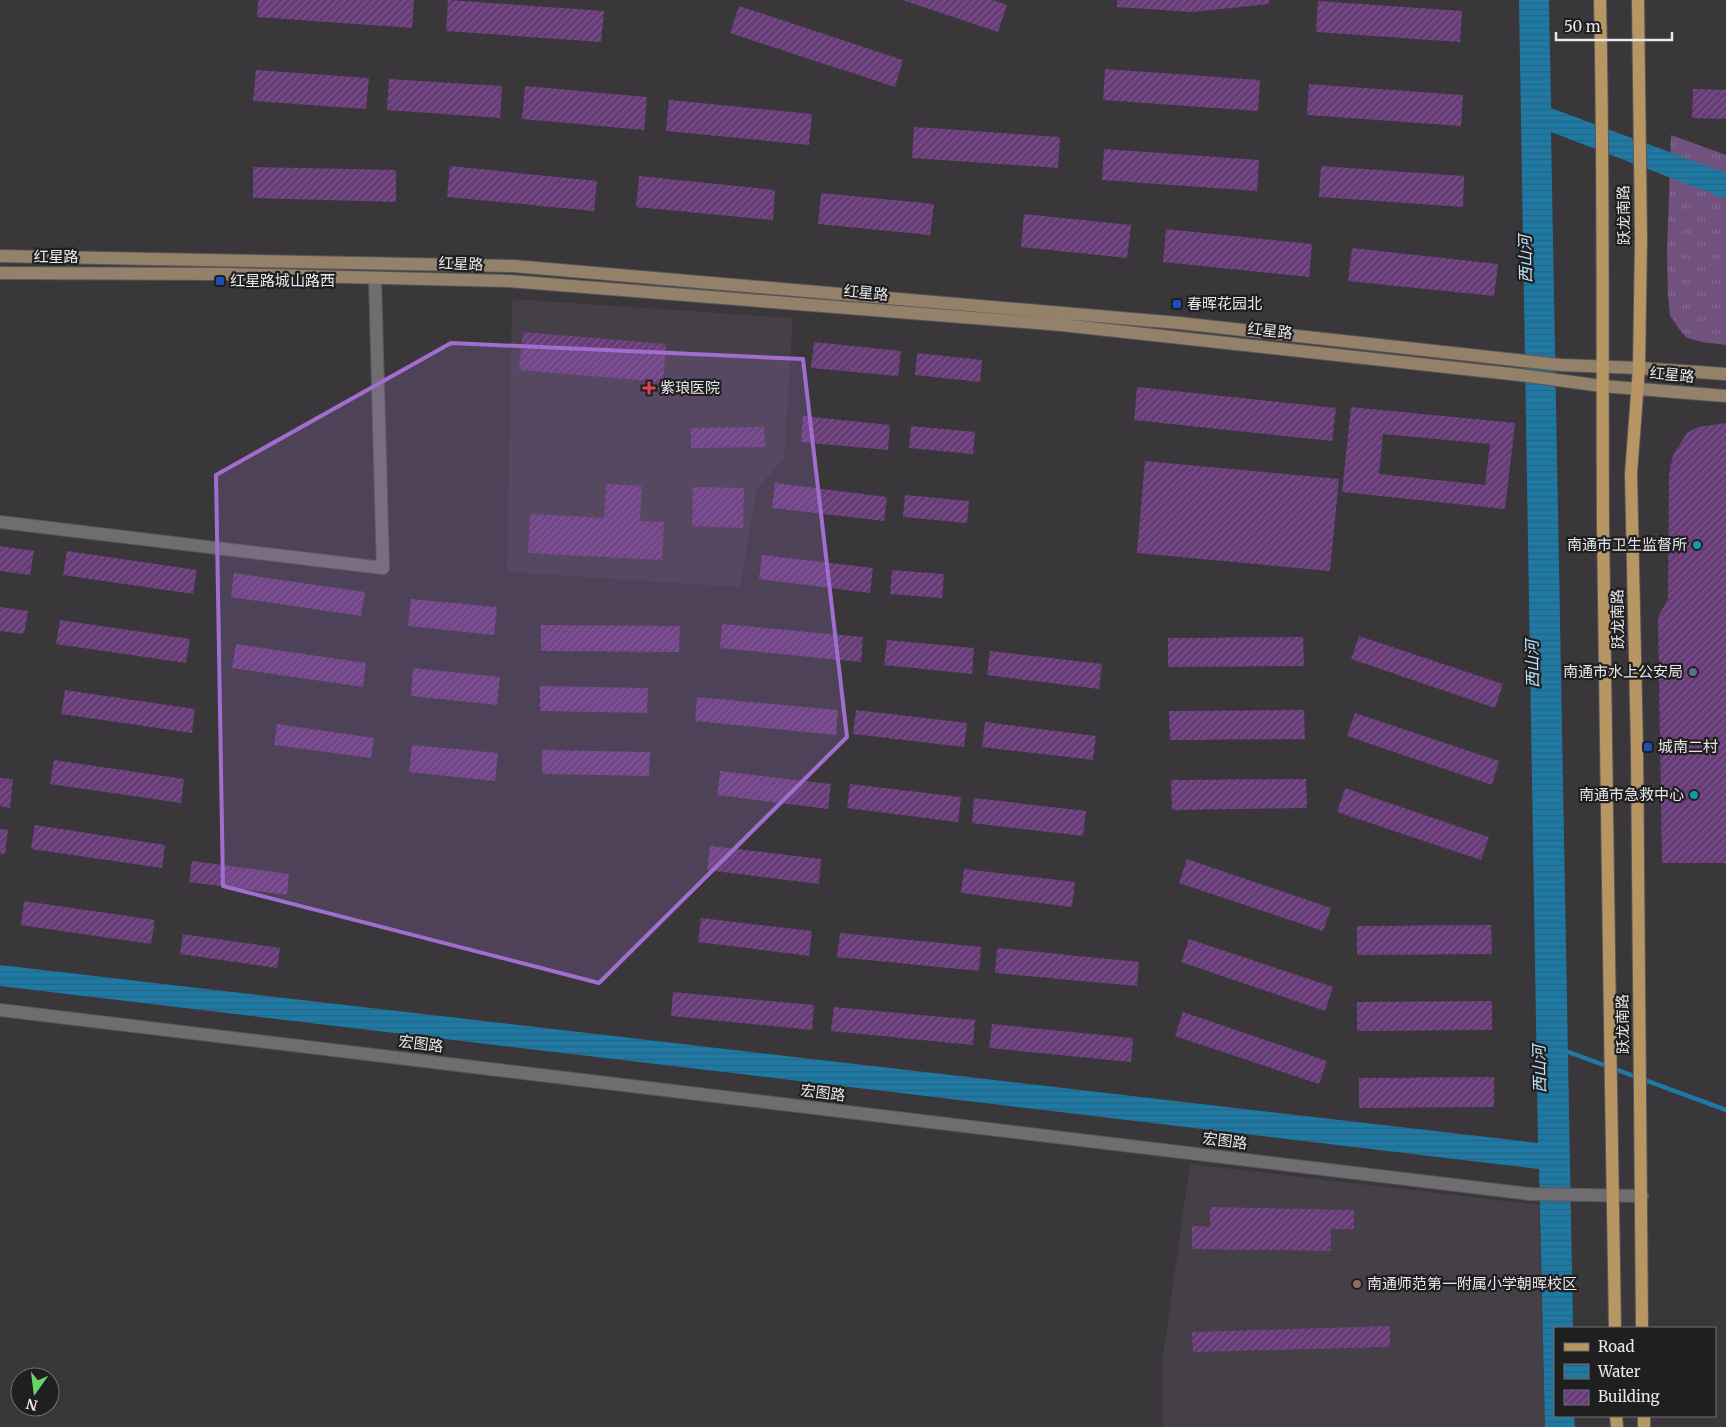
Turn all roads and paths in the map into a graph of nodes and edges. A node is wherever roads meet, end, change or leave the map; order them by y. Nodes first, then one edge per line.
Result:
1 (1600, 0) edge
2 (1638, 0) edge
3 (0, 256) edge
4 (0, 272) edge
5 (375, 278) junction
6 (1603, 367) junction
7 (1639, 368) junction
8 (1726, 374) edge
9 (1602, 386) junction
10 (1637, 388) junction
11 (1726, 396) edge
12 (0, 522) edge
13 (0, 1010) edge
14 (1613, 1196) junction
15 (1642, 1196) junction
16 (1615, 1327) edge
17 (1642, 1327) edge

1 - 6 main road, 跃龙南路
2 - 7 main road, 跃龙南路
3 - 6 main road, 红星路
4 - 5 main road, 红星路
5 - 9 main road, 红星路
5 - 12 street
6 - 7 main road, 红星路
6 - 9 main road, 跃龙南路
7 - 8 main road, 红星路
7 - 10 main road, 跃龙南路
9 - 10 main road, 红星路
9 - 14 main road, 跃龙南路
10 - 11 main road, 红星路
10 - 15 main road, 跃龙南路
13 - 14 street, 宏图路
14 - 15 street, 宏图路
14 - 16 main road, 跃龙南路
15 - 17 main road, 跃龙南路

